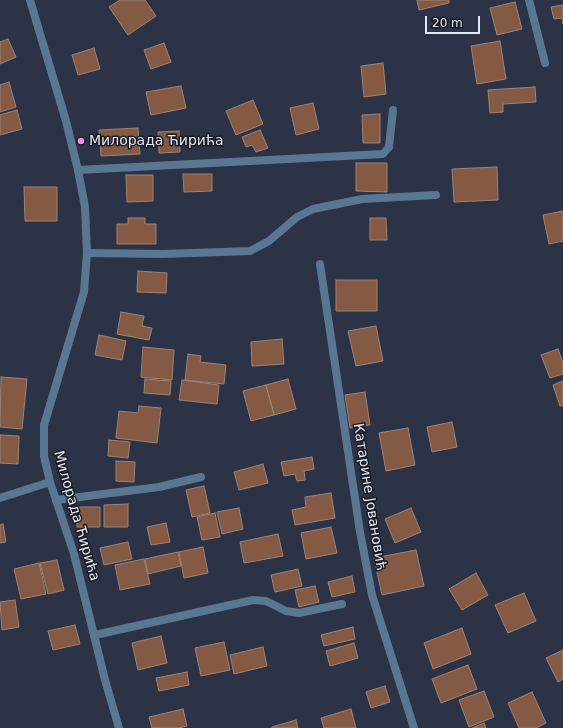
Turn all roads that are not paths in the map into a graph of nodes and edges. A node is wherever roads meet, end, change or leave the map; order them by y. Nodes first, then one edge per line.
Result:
1 (30, 0) edge
2 (529, 0) edge
3 (546, 63) dead end
4 (392, 110) dead end
5 (78, 170) junction
6 (436, 195) dead end
7 (87, 253) junction
8 (320, 264) dead end
9 (201, 477) dead end
10 (50, 482) junction
11 (0, 498) edge
12 (56, 500) junction
13 (342, 604) dead end
14 (95, 636) junction
15 (119, 728) edge
16 (414, 728) edge

1 - 5 street, Милорада Ћирића
2 - 3 street
4 - 5 street
5 - 7 street, Милорада Ћирића
6 - 7 street
7 - 10 street, Милорада Ћирића
8 - 16 street, Катарине Јовановић
9 - 12 street
10 - 11 street
10 - 12 street, Милорада Ћирића
12 - 14 street, Милорада Ћирића
13 - 14 street
14 - 15 street, Милорада Ћирића

